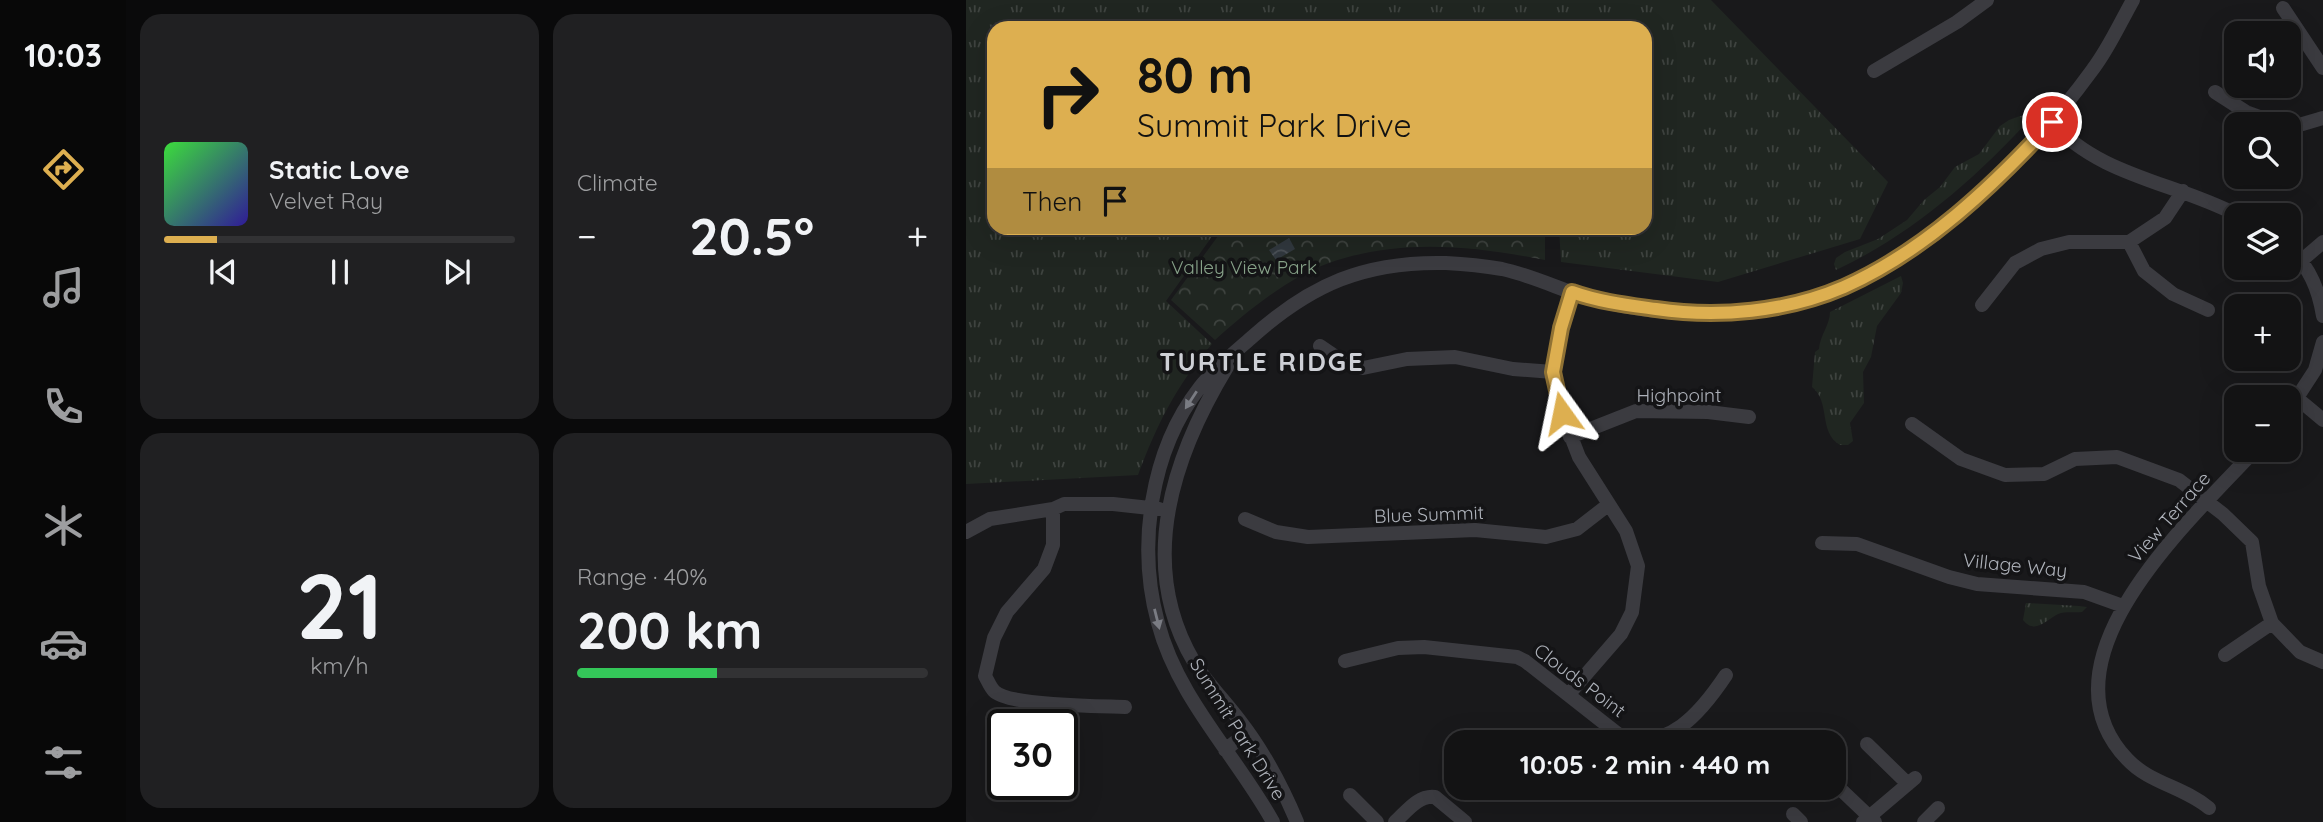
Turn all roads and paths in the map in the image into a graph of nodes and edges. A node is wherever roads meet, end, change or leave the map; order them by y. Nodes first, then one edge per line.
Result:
1 (1987, 0) edge
2 (2133, 0) edge
3 (2283, 8) dead end
4 (2323, 68) edge
5 (1874, 71) dead end
6 (2215, 92) dead end
7 (2246, 112) edge
8 (2323, 118) edge
9 (2052, 122) junction
10 (2301, 124) edge
11 (2183, 191) junction
12 (2224, 209) edge
13 (2129, 242) junction
14 (2323, 242) edge
15 (2302, 260) joint
16 (1572, 292) junction
17 (1982, 305) dead end
18 (2208, 310) dead end
19 (2323, 316) edge
20 (2323, 342) edge
21 (1320, 346) dead end
22 (1237, 350) junction
23 (1553, 372) junction
24 (2301, 392) edge
25 (2301, 409) edge
26 (1749, 417) dead end
27 (2323, 420) edge
28 (1912, 424) dead end
29 (1570, 437) junction
30 (2244, 462) edge
31 (2207, 503) junction
32 (1608, 505) junction
33 (1152, 508) junction
34 (1053, 509) junction
35 (1167, 510) junction
36 (1245, 519) dead end
37 (966, 532) edge
38 (1822, 542) dead end
39 (2123, 606) junction
40 (2272, 623) junction
41 (2225, 655) dead end
42 (1345, 661) dead end
43 (2323, 662) edge
44 (1726, 675) dead end
45 (1569, 694) junction
46 (1125, 707) dead end
47 (1248, 732) junction
48 (1867, 744) dead end
49 (1225, 750) junction
50 (1280, 783) junction
51 (1350, 796) dead end
52 (1846, 796) edge
53 (1259, 799) junction
54 (1938, 808) dead end
55 (2209, 808) dead end
56 (1460, 820) edge
57 (1869, 820) edge
58 (1273, 822) edge
59 (1297, 822) edge
60 (1377, 822) edge
61 (1395, 822) edge
62 (1924, 822) edge

1 - 5 street
2 - 9 street, Summit Park Drive
3 - 4 street
6 - 7 street
8 - 10 street
9 - 11 street
9 - 16 street, Summit Park Drive
11 - 12 street
11 - 13 street
13 - 17 street
13 - 18 street
14 - 15 street
15 - 19 street
16 - 22 street, Summit Park Drive
16 - 23 street
20 - 24 street
21 - 23 street
22 -> 33 street, Summit Park Drive
22 - 35 street, Summit Park Drive
23 - 29 street
25 - 27 street
26 - 29 street, Highpoint
28 - 31 street
29 - 32 street
30 - 31 street, View Terrace
31 - 39 street, View Terrace
31 - 40 street
32 - 36 street, Blue Summit
32 - 45 street
33 - 34 street
33 - 35 street
33 -> 49 street, Summit Park Drive
34 - 37 street
34 - 46 street
35 - 47 street, Summit Park Drive
38 - 39 street, Village Way
39 - 55 street, View Terrace
40 - 41 street
40 - 43 street
42 - 45 street, Clouds Point
44 - 45 street, Clouds Point
47 - 49 street
47 - 50 street, Summit Park Drive
48 - 57 street
49 - 53 street, Summit Park Drive
50 - 53 street
50 - 59 street, Summit Park Drive
51 - 60 street
52 - 57 street
53 - 58 street, Summit Park Drive
54 - 62 street
56 - 61 street

